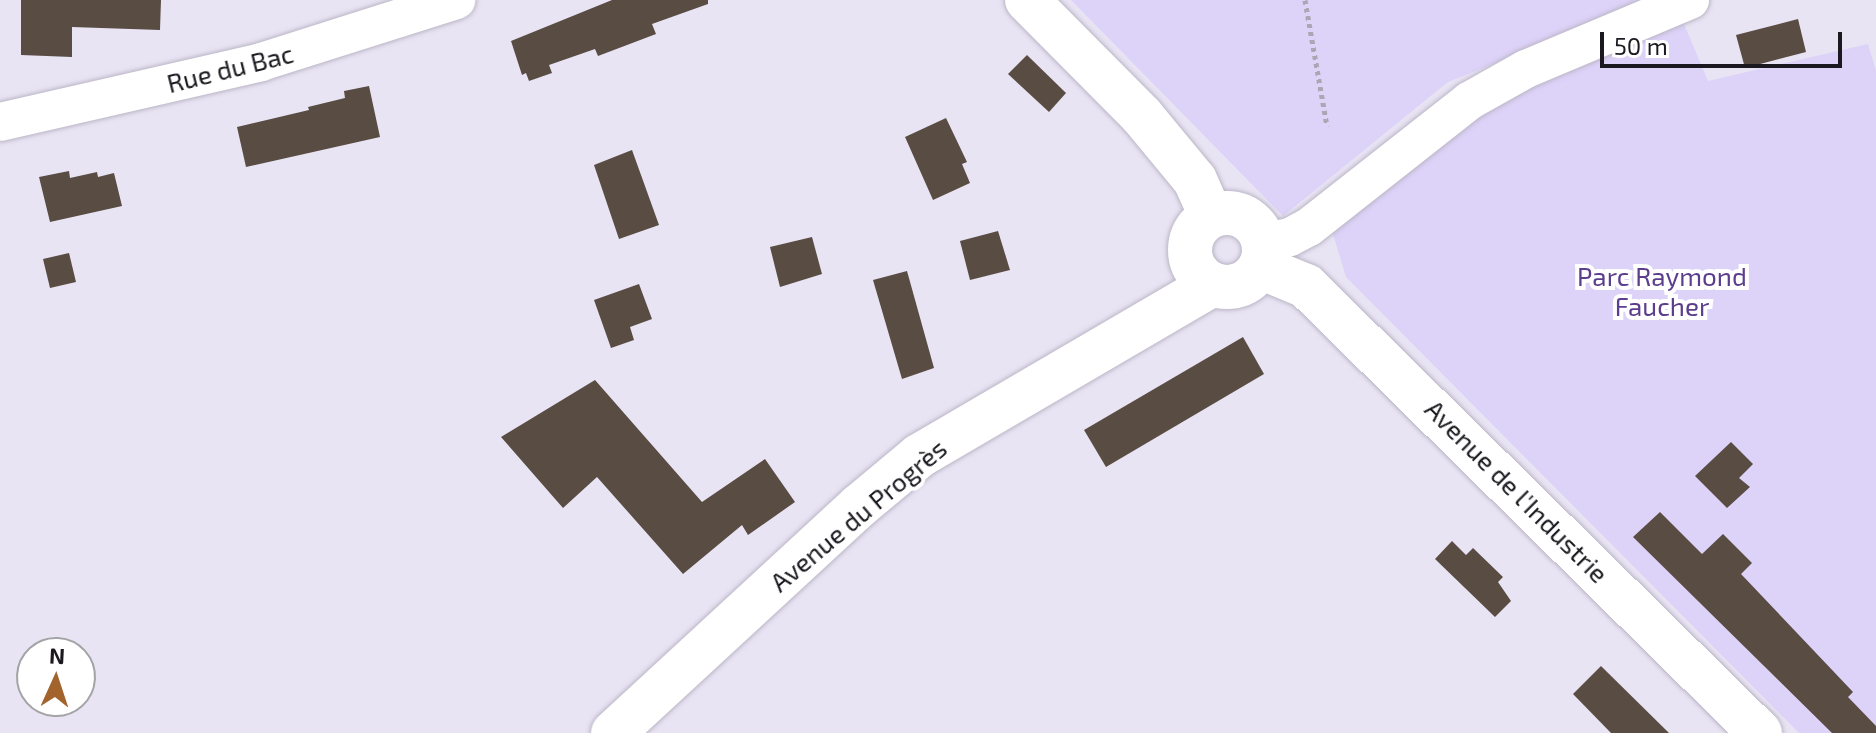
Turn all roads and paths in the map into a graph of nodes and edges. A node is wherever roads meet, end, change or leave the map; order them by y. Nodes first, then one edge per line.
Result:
1 (456, 0) edge
2 (1027, 0) edge
3 (1305, 0) edge
4 (1690, 0) edge
5 (0, 122) edge
6 (1327, 126) dead end
7 (1211, 216) junction
8 (1262, 255) junction
9 (1212, 285) junction
10 (613, 733) edge
11 (1760, 733) edge

1 - 5 street, Rue du Bac
2 - 7 main road
3 - 6 path
4 - 8 street
7 - 8 main road
7 - 9 main road
8 - 9 main road
8 - 11 main road, Avenue de l'Industrie
9 - 10 main road, Avenue du Progrès

